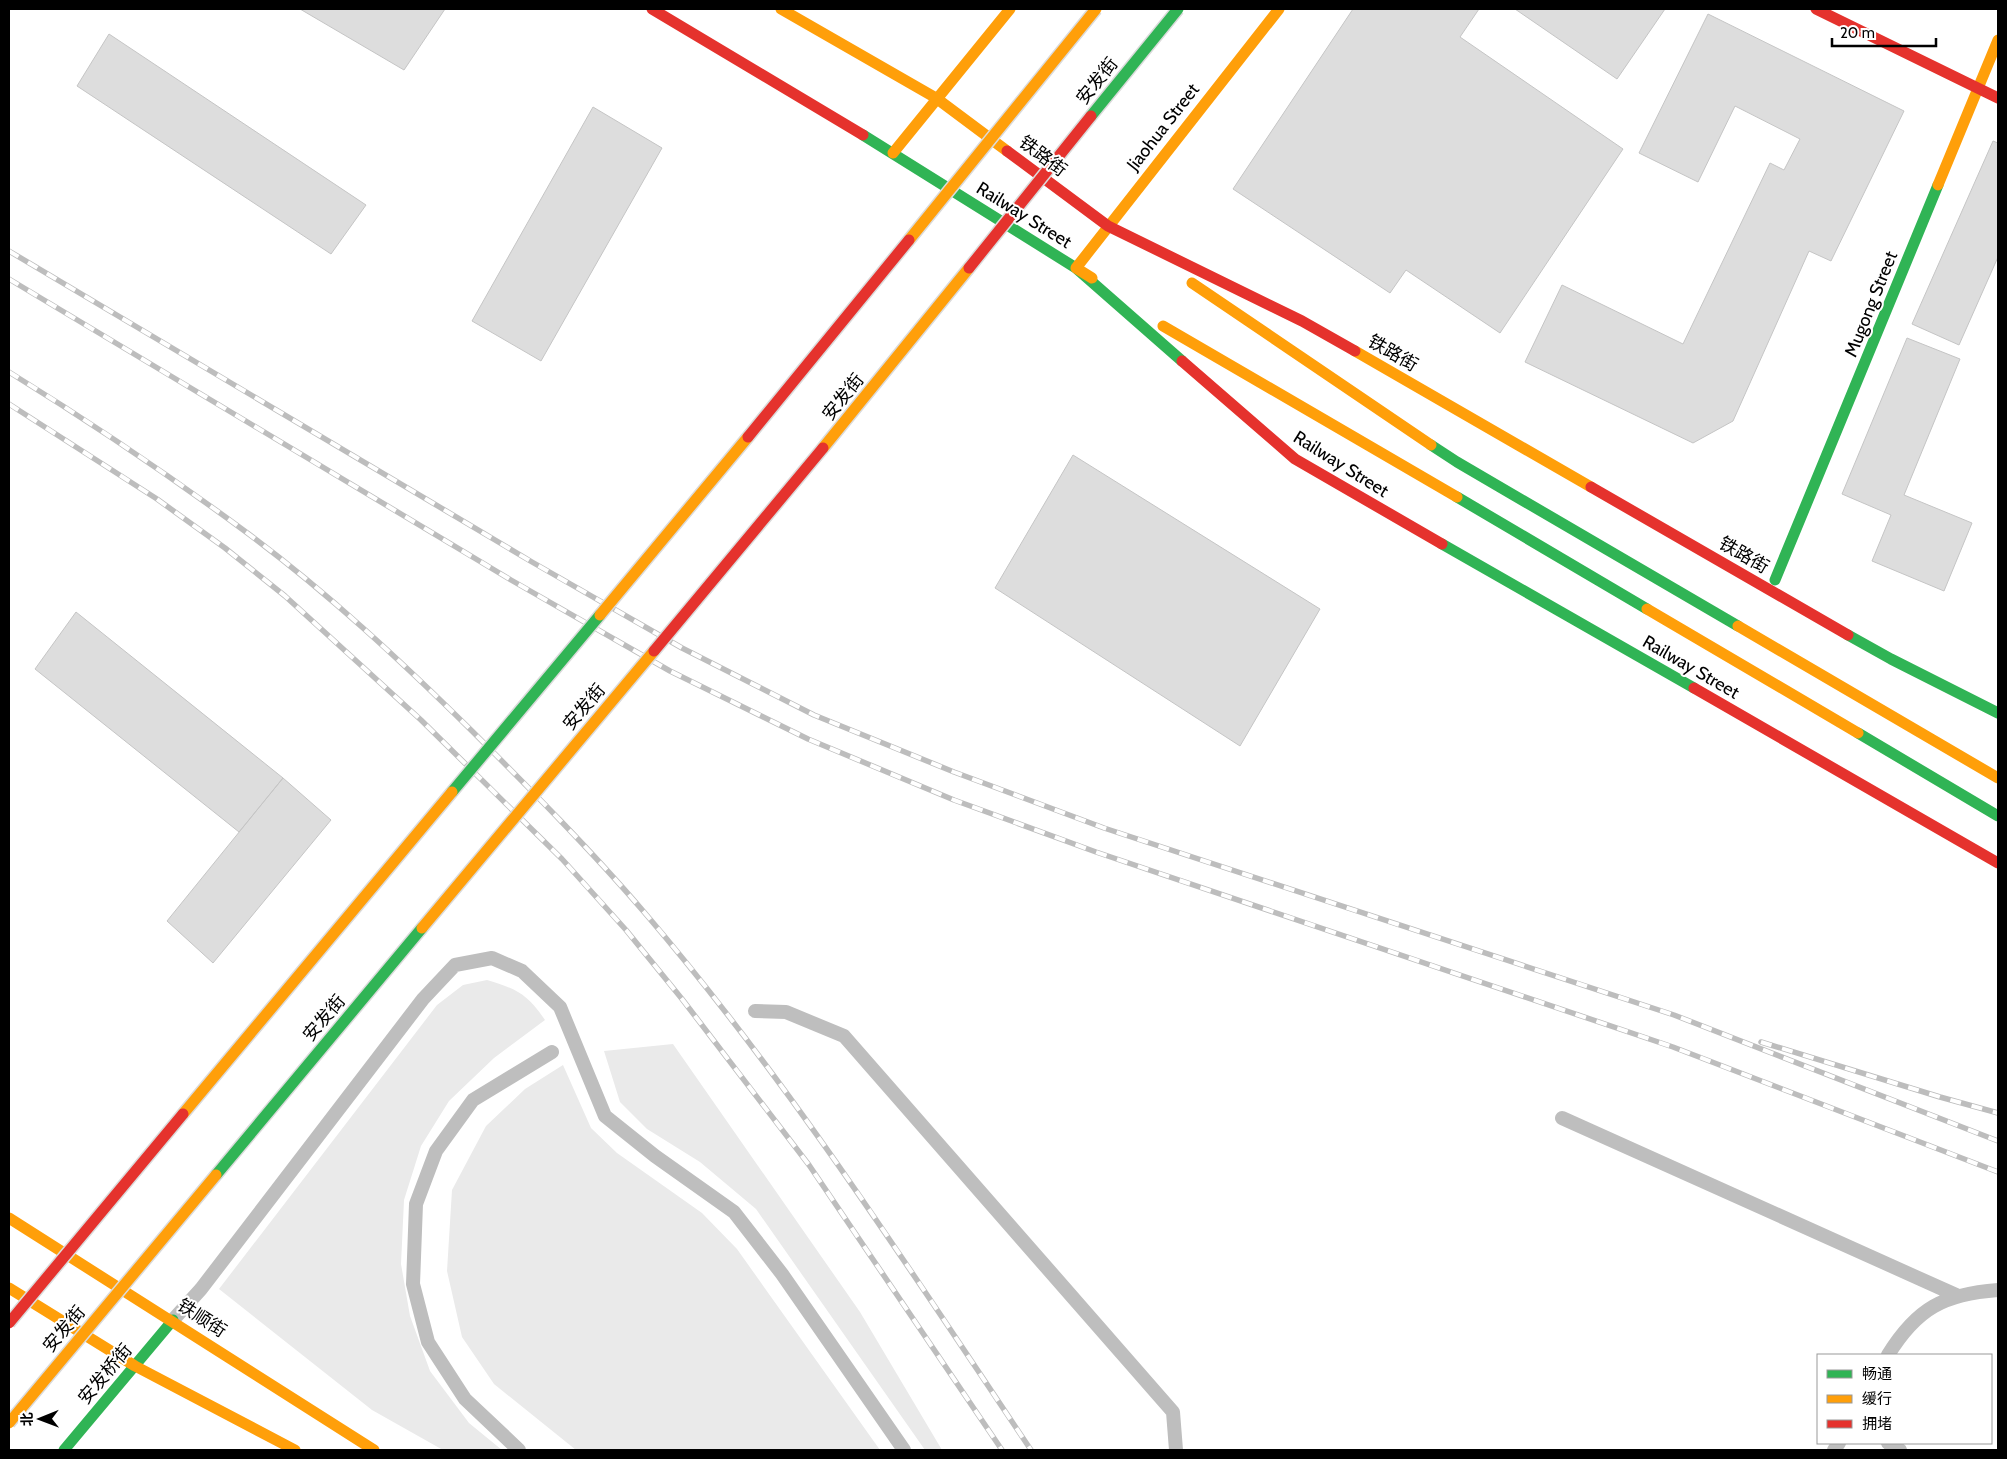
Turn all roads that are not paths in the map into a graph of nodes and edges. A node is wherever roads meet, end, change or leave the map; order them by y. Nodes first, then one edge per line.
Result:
1 (652, 9) edge
2 (781, 9) edge
3 (1010, 9) edge
4 (1096, 9) edge
5 (1178, 9) edge
6 (1278, 9) edge
7 (1816, 9) edge
8 (1998, 40) edge
9 (1978, 90) junction
10 (936, 98) junction
11 (1998, 98) edge
12 (893, 153) junction
13 (1108, 226) junction
14 (1076, 268) junction
15 (1776, 580) dead end
16 (1998, 713) edge
17 (1998, 778) edge
18 (1998, 816) edge
19 (1998, 863) edge
20 (755, 1011) dead end
21 (552, 1052) dead end
22 (1562, 1118) dead end
23 (9, 1218) edge
24 (66, 1254) junction
25 (9, 1288) edge
26 (1998, 1290) edge
27 (1956, 1295) junction
28 (173, 1320) junction
29 (9, 1322) edge
30 (1889, 1354) edge
31 (135, 1366) junction
32 (9, 1423) edge
33 (64, 1450) edge
34 (295, 1450) edge
35 (374, 1450) edge
36 (519, 1450) edge
37 (904, 1450) edge
38 (1176, 1450) edge

1 - 12 main road, Railway Street
2 - 10 main road, 铁路街
3 - 10 main road
4 - 24 main road, bridge
5 - 32 main road, 安发街, bridge
6 - 13 main road, Jiaohua Street
7 - 9 main road
8 - 9 main road, Mugong Street
9 - 11 main road
9 - 15 main road, Mugong Street
10 - 12 main road
10 - 13 main road, 铁路街
12 - 14 main road, Railway Street
13 - 14 main road, Jiaohua Street
13 - 16 main road, 铁路街
13 - 17 main road
14 - 18 main road
14 - 19 main road, Railway Street
20 - 38 lane
21 - 36 lane
22 - 27 lane
23 - 24 main road, 铁顺街
24 - 28 main road, 铁顺街
24 - 29 main road, bridge
25 - 31 main road
26 - 27 lane
27 - 30 lane
28 - 31 main road, 安发桥街
28 - 35 main road, 铁顺街
28 - 37 lane
31 - 33 main road, 安发桥街
31 - 34 main road

